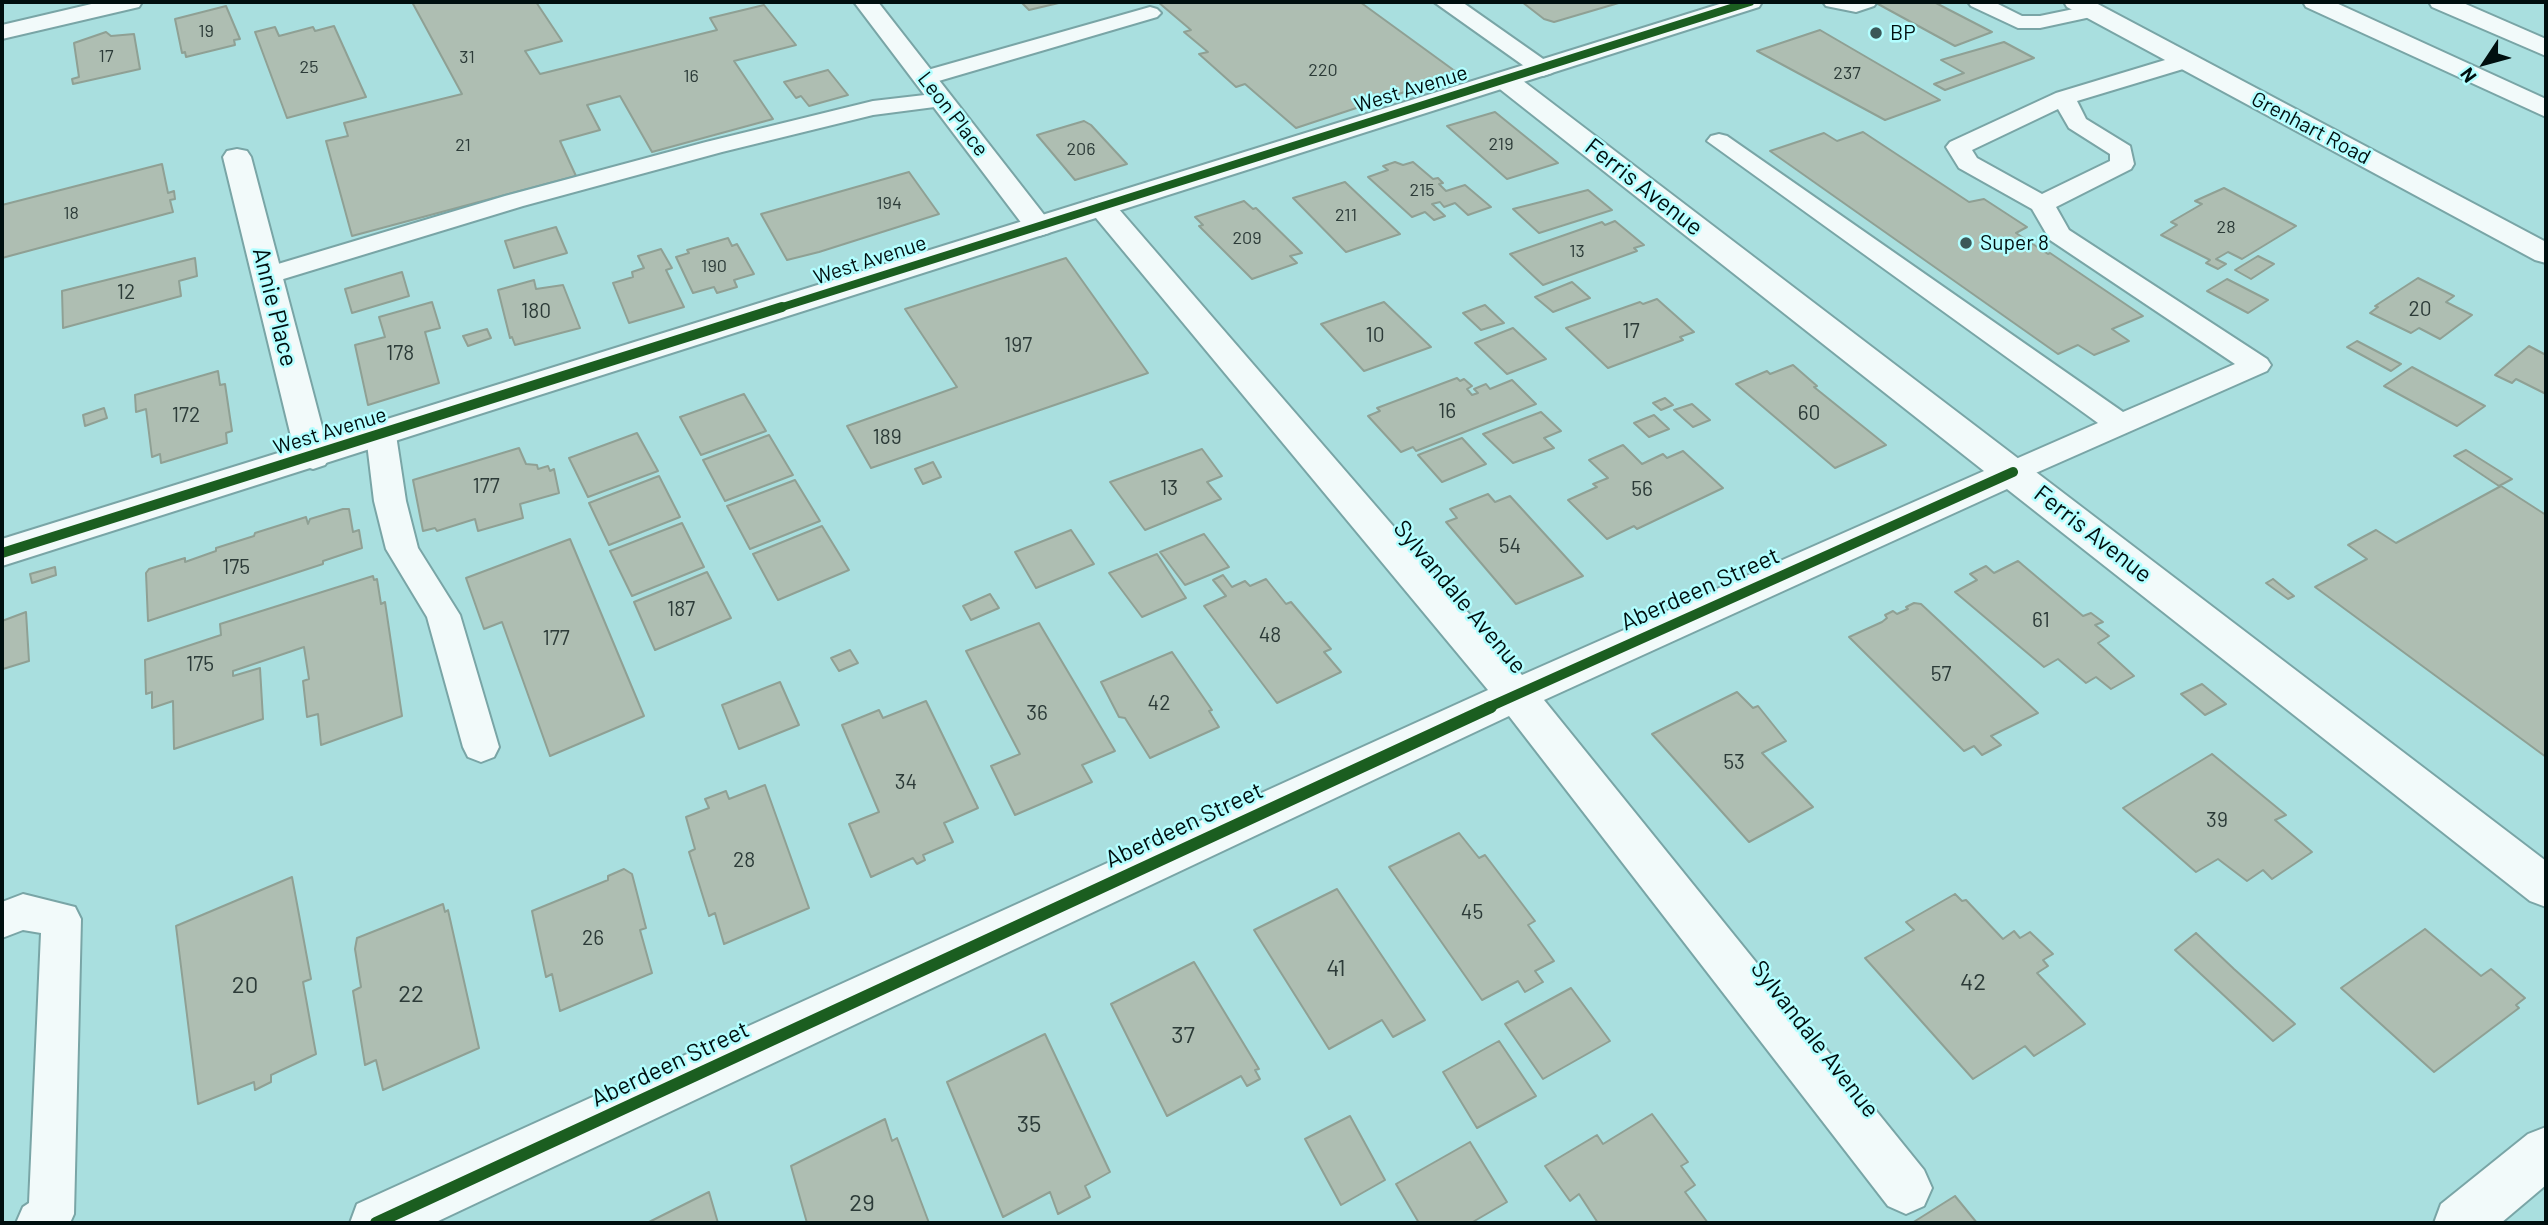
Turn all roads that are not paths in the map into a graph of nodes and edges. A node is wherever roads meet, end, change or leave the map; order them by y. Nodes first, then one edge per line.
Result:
1 (130, 2) edge
2 (866, 2) edge
3 (1446, 2) edge
4 (1750, 2) edge
5 (1833, 2) edge
6 (1867, 2) edge
7 (1978, 2) edge
8 (2315, 2) edge
9 (2441, 2) edge
10 (2084, 6) edge
11 (1150, 13) dead end
12 (2, 32) edge
13 (2546, 48) edge
14 (2185, 61) junction
15 (1543, 68) junction
16 (925, 78) junction
17 (1505, 80) junction
18 (2064, 98) junction
19 (943, 100) junction
20 (2546, 109) edge
21 (1719, 141) dead end
22 (237, 157) dead end
23 (2042, 204) junction
24 (1101, 206) junction
25 (1039, 227) junction
26 (2546, 254) edge
27 (267, 276) junction
28 (2119, 424) junction
29 (381, 435) junction
30 (313, 457) junction
31 (2012, 472) junction
32 (2, 554) edge
33 (1516, 695) junction
34 (481, 747) dead end
35 (2546, 887) edge
36 (2, 920) edge
37 (2546, 1152) edge
38 (1906, 1188) dead end
39 (39, 1223) edge
40 (376, 1223) edge
41 (2460, 1223) edge

1 - 12 main road
2 - 16 main road, Leon Place
3 - 15 main road
4 - 15 main road, West Avenue
5 - 6 lane
7 - 10 lane
8 - 20 main road
9 - 13 main road
10 - 14 main road, Grenhart Road
11 - 16 lane
14 - 18 lane
14 - 26 main road, Grenhart Road
15 - 17 main road, West Avenue
16 - 19 main road, Leon Place
17 - 24 main road, West Avenue
17 - 31 main road, Ferris Avenue
18 - 23 lane
18 - 23 lane
19 - 25 main road, Leon Place
19 - 27 lane
21 - 28 lane
22 - 27 main road, Annie Place
23 - 28 lane
24 - 25 main road, West Avenue
24 - 33 main road, Sylvandale Avenue
25 - 29 main road, West Avenue
27 - 30 main road, Annie Place
28 - 31 lane
29 - 30 main road, West Avenue
29 - 34 lane
30 - 32 main road, West Avenue
31 - 33 main road, Aberdeen Street
31 - 35 main road, Ferris Avenue
33 - 38 main road, Sylvandale Avenue
33 - 40 main road, Aberdeen Street
36 - 39 lane
37 - 41 main road

